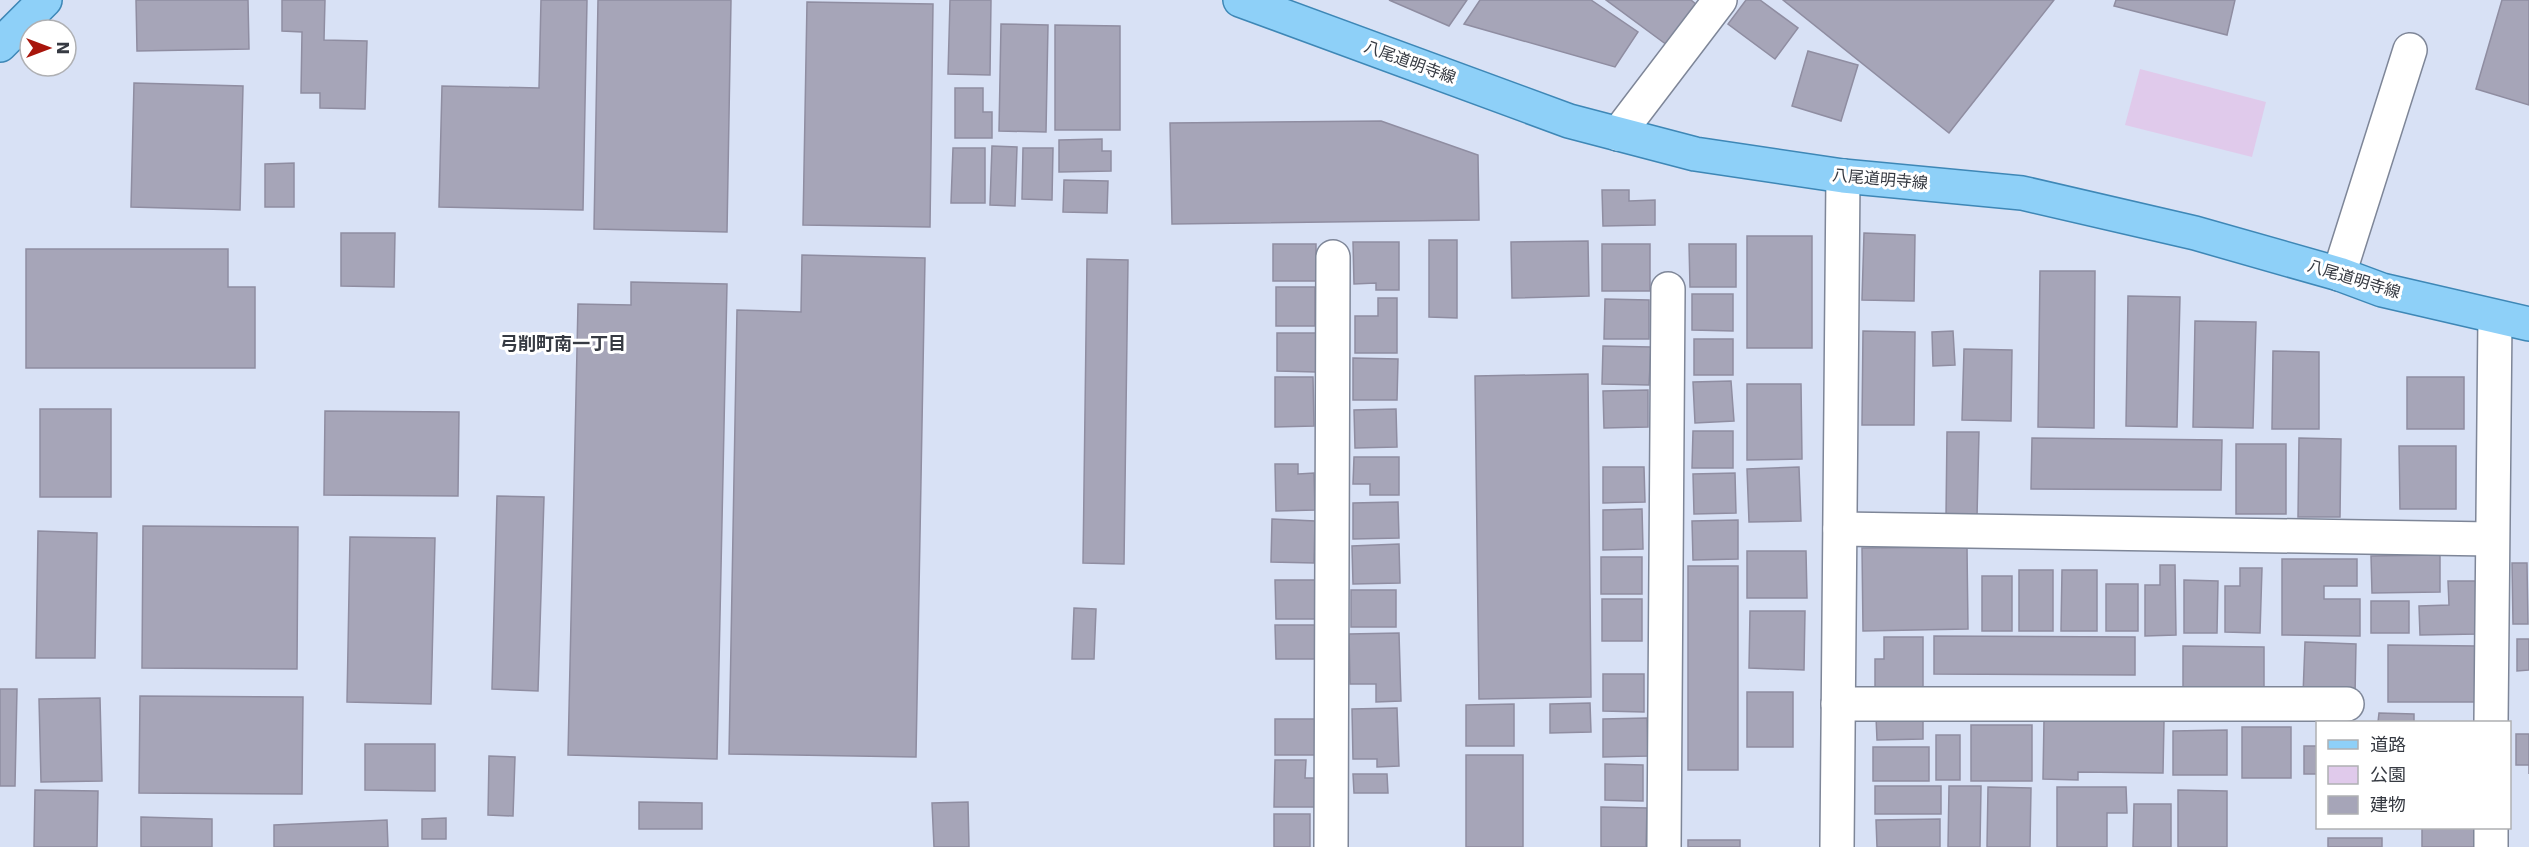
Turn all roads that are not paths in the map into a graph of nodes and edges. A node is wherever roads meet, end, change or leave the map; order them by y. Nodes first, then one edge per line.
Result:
1 (45, 0) edge
2 (1240, 0) edge
3 (1720, 0) edge
4 (0, 45) edge
5 (2410, 50) dead end
6 (1618, 134) junction
7 (1843, 176) junction
8 (1334, 257) dead end
9 (2339, 274) junction
10 (1668, 290) dead end
11 (2495, 317) junction
12 (2529, 324) edge
13 (1840, 529) junction
14 (2491, 539) junction
15 (1838, 704) junction
16 (2347, 704) dead end
17 (2491, 721) edge
18 (2491, 829) edge
19 (1331, 847) edge
20 (1664, 847) edge
21 (1837, 847) edge
22 (2491, 847) edge

1 - 4 main road
2 - 6 main road, 八尾道明寺線
3 - 6 street
5 - 9 street
6 - 7 main road, 八尾道明寺線
7 - 9 main road, 八尾道明寺線
7 - 13 street
8 - 19 street
9 - 11 main road, 八尾道明寺線
10 - 20 street
11 - 12 main road, 八尾道明寺線
11 - 14 street
13 - 14 street
13 - 15 street
14 - 17 street
15 - 16 street
15 - 21 street
18 - 22 street

